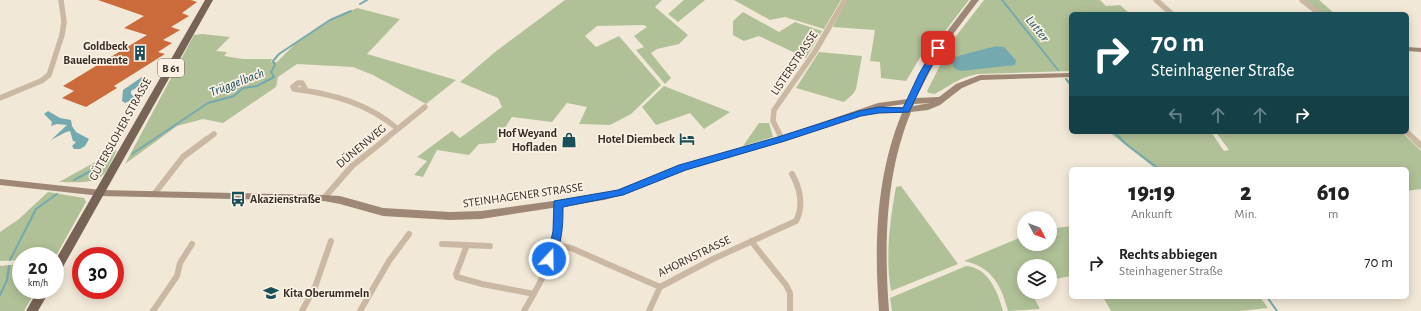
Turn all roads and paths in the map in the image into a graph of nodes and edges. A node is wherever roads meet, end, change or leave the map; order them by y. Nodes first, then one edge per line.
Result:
1 (61, 0) edge
2 (209, 0) edge
3 (845, 0) edge
4 (976, 0) edge
5 (1156, 0) edge
6 (1302, 0) edge
7 (1170, 12) edge
8 (1317, 12) edge
9 (1409, 49) edge
10 (1421, 50) edge
11 (1069, 75) edge
12 (306, 90) dead end
13 (0, 98) edge
14 (908, 106) junction
15 (425, 107) dead end
16 (398, 130) junction
17 (214, 134) dead end
18 (1409, 134) edge
19 (782, 139) junction
20 (1421, 146) edge
21 (792, 174) dead end
22 (0, 182) edge
23 (101, 193) junction
24 (155, 193) junction
25 (324, 198) junction
26 (558, 204) junction
27 (408, 234) dead end
28 (331, 241) dead end
29 (751, 241) junction
30 (192, 244) dead end
31 (442, 244) dead end
32 (467, 245) junction
33 (555, 245) junction
34 (490, 246) dead end
35 (64, 256) edge
36 (660, 287) junction
37 (534, 294) junction
38 (39, 299) edge
39 (32, 311) edge
40 (153, 311) edge
41 (302, 311) edge
42 (360, 311) edge
43 (524, 311) edge
44 (649, 311) edge
45 (790, 311) edge
46 (884, 311) edge

1 - 13 street
2 - 23 main road, GÜTERSLOHER STRASSE / B 61
3 - 19 street, LISTERSTRASSE
4 - 14 main road
5 - 7 street
6 - 8 street
9 - 10 main road
11 - 14 main road, STEINHAGENER STRASSE
12 - 16 street, DÜNENWEG
14 - 19 main road, STEINHAGENER STRASSE
14 - 46 main road
15 - 16 street, DÜNENWEG
16 - 25 street, DÜNENWEG
17 - 24 street
18 - 20 street
19 - 26 main road, STEINHAGENER STRASSE
21 - 29 street, AHORNSTRASSE
22 - 23 main road, STEINHAGENER STRASSE
23 - 24 main road, STEINHAGENER STRASSE
23 - 35 main road, GÜTERSLOHER STRASSE / B 61
24 - 25 main road, STEINHAGENER STRASSE
25 - 26 main road, STEINHAGENER STRASSE
26 - 33 street
27 - 42 street
28 - 41 street
29 - 36 street, AHORNSTRASSE
29 - 45 street
30 - 40 street
31 - 32 street
32 - 34 street
32 - 37 street
33 - 36 street, AHORNSTRASSE
33 - 37 street
36 - 44 street
37 - 43 street
38 - 39 main road

